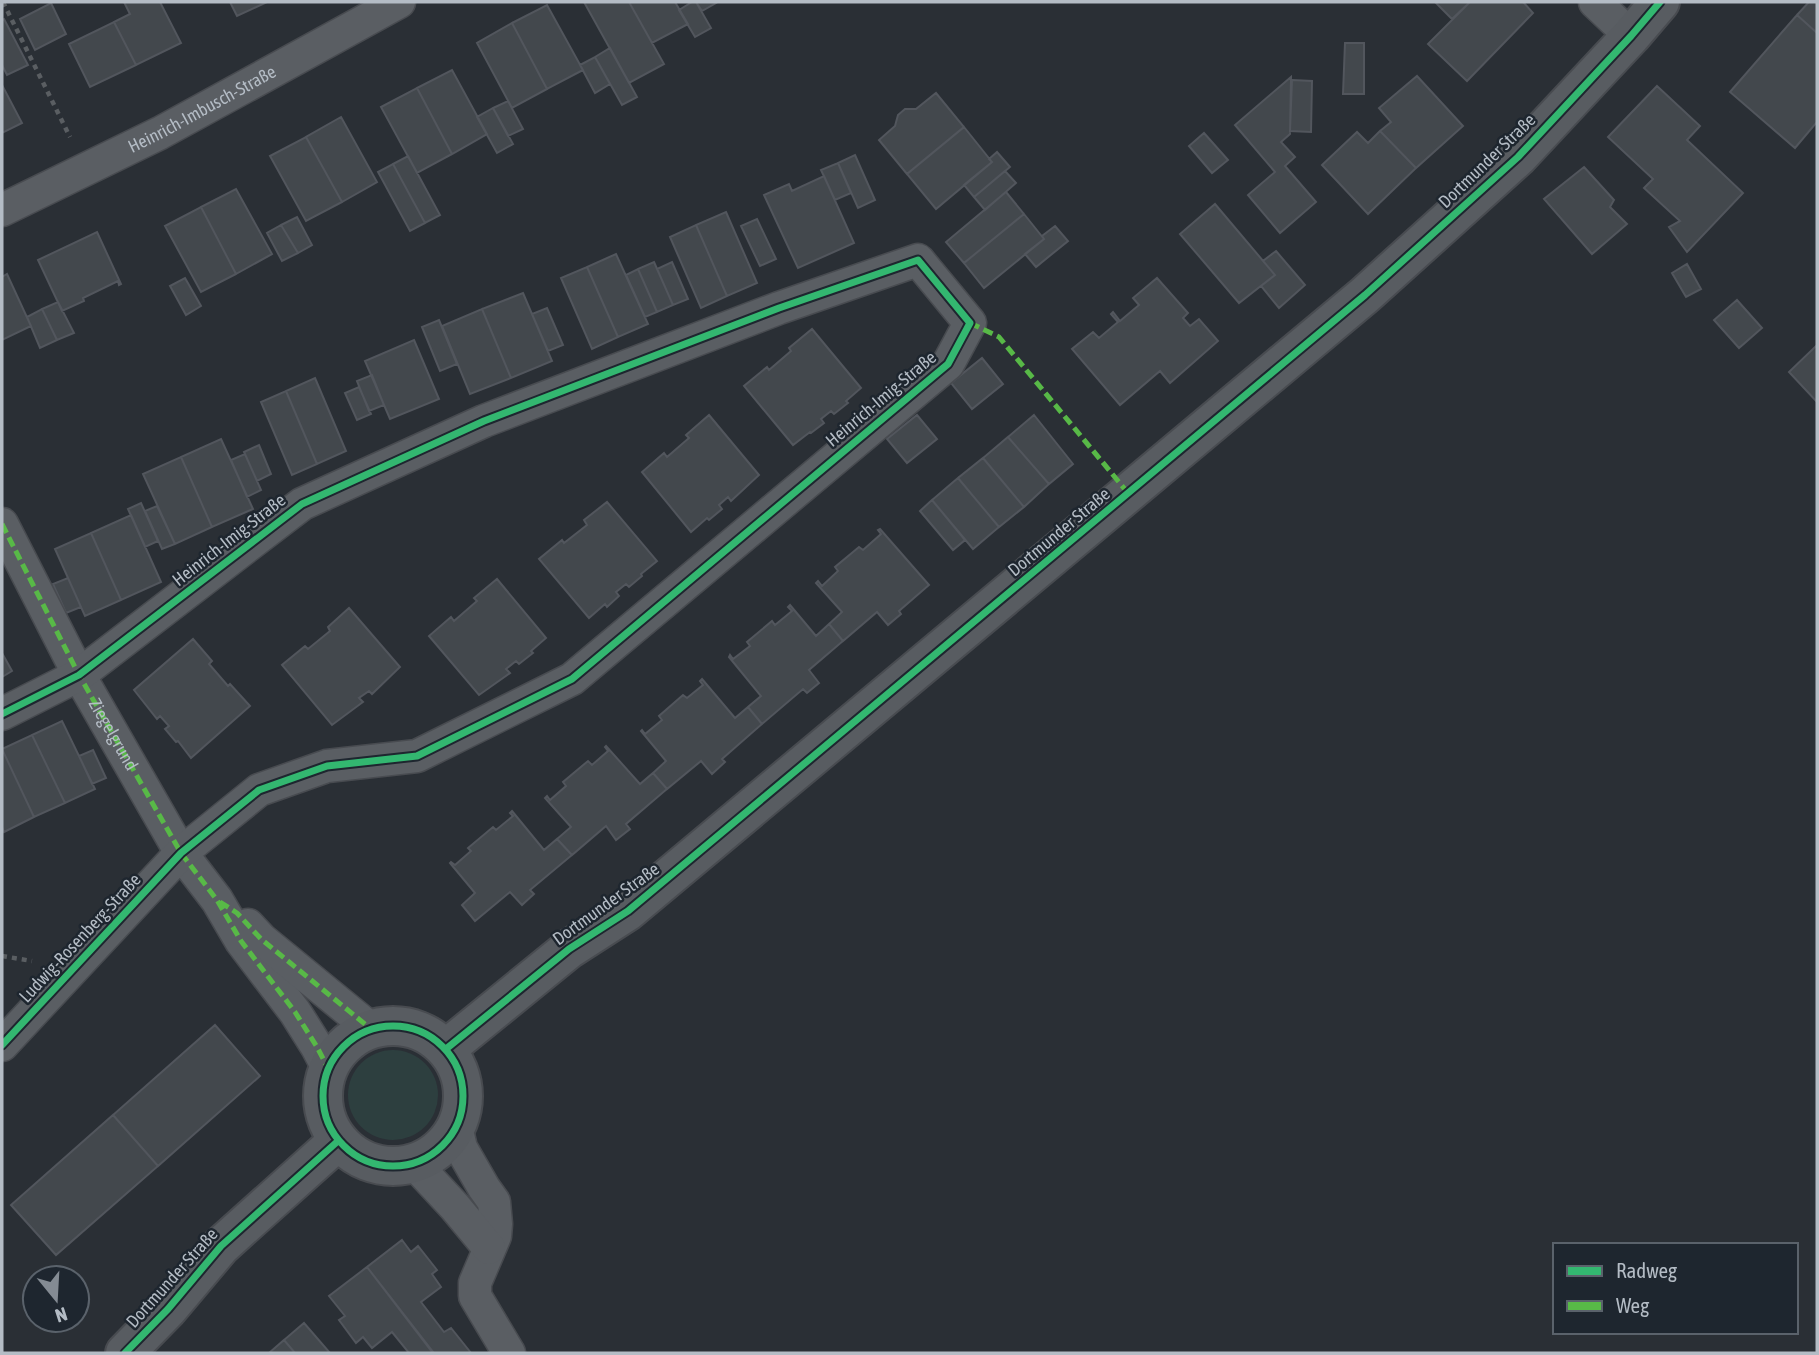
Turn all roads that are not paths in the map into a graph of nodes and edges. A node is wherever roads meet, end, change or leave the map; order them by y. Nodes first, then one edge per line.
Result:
1 (399, 2) edge
2 (1595, 2) edge
3 (1660, 2) edge
4 (1631, 36) junction
5 (2, 210) edge
6 (2, 524) edge
7 (79, 675) junction
8 (2, 714) edge
9 (181, 853) junction
10 (217, 900) junction
11 (371, 1029) junction
12 (2, 1045) edge
13 (446, 1049) junction
14 (328, 1069) junction
15 (456, 1126) junction
16 (338, 1141) junction
17 (414, 1163) junction
18 (489, 1248) junction
19 (125, 1353) edge
20 (509, 1353) edge

1 - 5 street, Heinrich-Imbusch-Straße
2 - 4 street
3 - 4 main road, Dortmunder Straße
4 - 13 main road, Dortmunder Straße
6 - 7 street, Ziegelgrund
7 - 8 street
7 - 9 street, Ziegelgrund
7 - 9 street, Heinrich-Imig-Straße
9 - 10 street, Ziegelgrund
9 - 12 street, Ludwig-Rosenberg-Straße
10 - 11 street, Ziegelgrund
10 - 14 street, Ziegelgrund
11 - 13 main road
11 - 14 main road
13 - 15 main road
14 - 16 main road
15 - 17 main road
15 - 18 street
16 - 17 main road
16 - 19 main road, Dortmunder Straße
17 - 18 street
18 - 20 street

